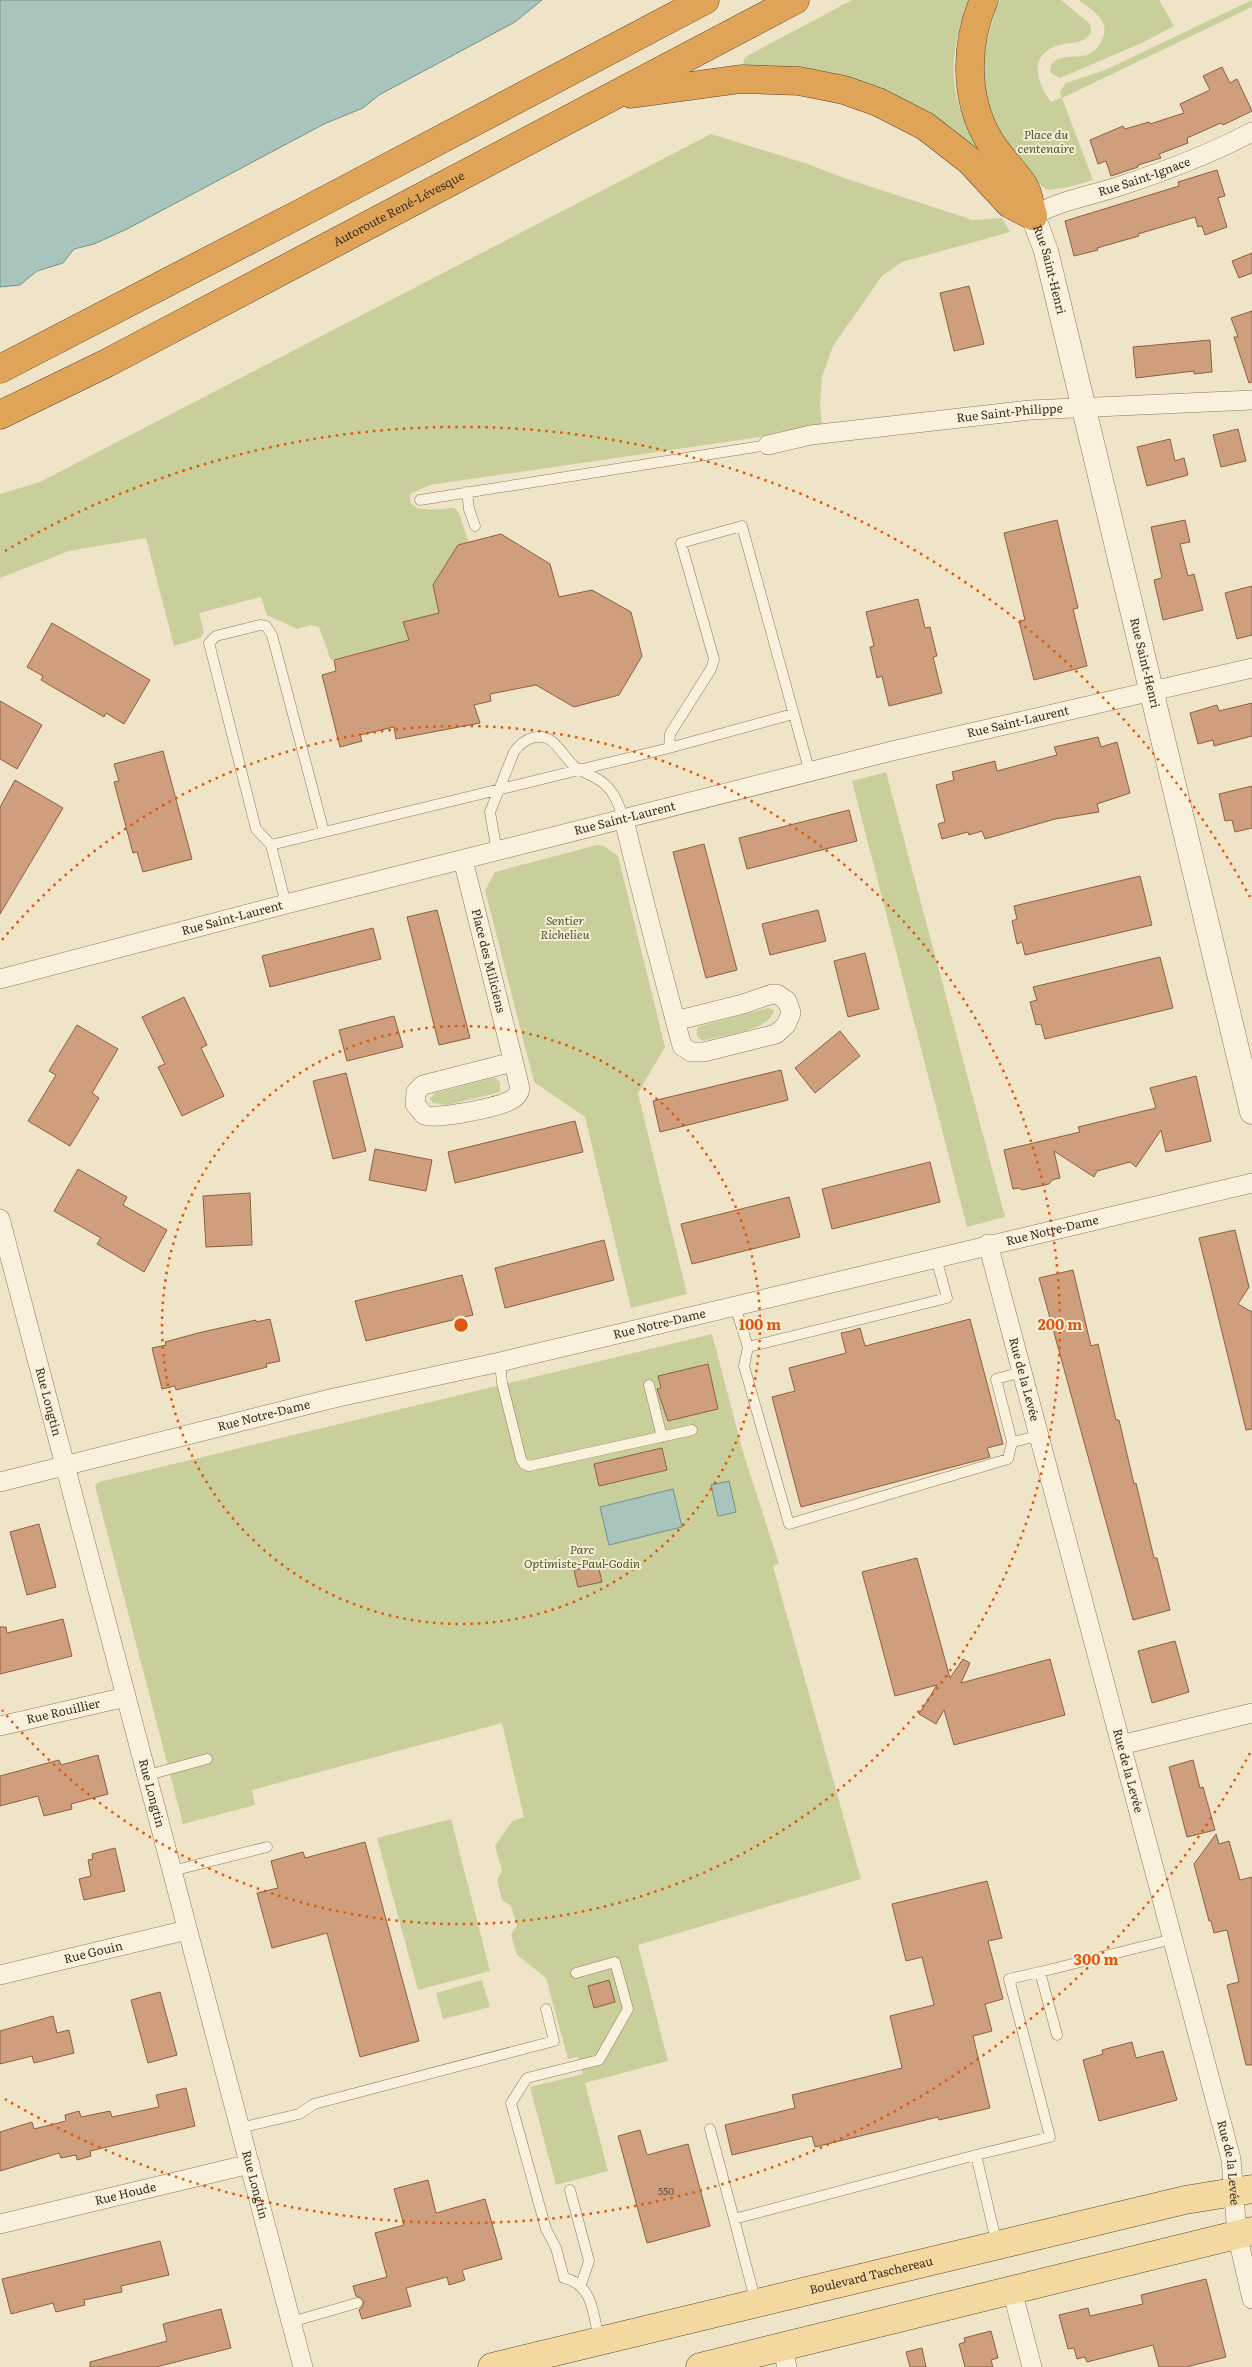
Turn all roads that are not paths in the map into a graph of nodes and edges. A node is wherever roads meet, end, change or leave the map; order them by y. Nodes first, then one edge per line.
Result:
1 (705, 0) edge
2 (795, 0) edge
3 (984, 0) edge
4 (610, 98) junction
5 (1252, 132) edge
6 (1033, 216) junction
7 (0, 369) edge
8 (1252, 400) edge
9 (1084, 406) junction
10 (0, 415) edge
11 (768, 445) joint
12 (467, 492) junction
13 (420, 500) dead end
14 (475, 526) dead end
15 (1252, 668) edge
16 (1152, 691) junction
17 (793, 714) junction
18 (669, 748) junction
19 (579, 769) junction
20 (810, 773) junction
21 (499, 790) junction
22 (624, 820) junction
23 (324, 832) junction
24 (271, 845) junction
25 (497, 852) junction
26 (463, 860) junction
27 (286, 904) junction
28 (0, 979) edge
29 (675, 1021) junction
30 (514, 1062) junction
31 (1252, 1112) edge
32 (1252, 1183) edge
33 (1, 1230) edge
34 (988, 1244) junction
35 (936, 1258) junction
36 (735, 1306) junction
37 (748, 1347) junction
38 (500, 1362) junction
39 (1022, 1372) junction
40 (649, 1386) dead end
41 (692, 1430) dead end
42 (1038, 1436) junction
43 (662, 1437) junction
44 (1012, 1442) junction
45 (66, 1466) junction
46 (0, 1482) edge
47 (126, 1697) junction
48 (1252, 1713) edge
49 (0, 1726) edge
50 (1122, 1745) junction
51 (207, 1759) dead end
52 (148, 1776) junction
53 (267, 1847) dead end
54 (172, 1871) junction
55 (187, 1930) junction
56 (1173, 1939) junction
57 (1040, 1972) junction
58 (576, 1974) dead end
59 (0, 1975) edge
60 (546, 2010) dead end
61 (1057, 2035) dead end
62 (240, 2128) junction
63 (710, 2130) dead end
64 (976, 2155) junction
65 (250, 2164) junction
66 (570, 2190) dead end
67 (1243, 2190) edge
68 (734, 2219) junction
69 (0, 2224) edge
70 (1244, 2232) edge
71 (998, 2246) junction
72 (581, 2284) junction
73 (1012, 2290) junction
74 (1252, 2299) edge
75 (357, 2303) dead end
76 (756, 2304) junction
77 (291, 2322) junction
78 (600, 2342) junction
79 (784, 2357) edge
80 (303, 2367) edge
81 (492, 2367) edge
82 (700, 2367) edge
83 (1032, 2367) edge

1 - 7 highway
2 - 4 highway, Autoroute René-Lévesque
3 - 6 highway
4 - 6 highway
4 - 10 highway, Autoroute René-Lévesque
5 - 6 street, Rue Saint-Ignace
6 - 9 street, Rue Saint-Henri
8 - 9 street, Rue Saint-Philippe
9 - 11 street, Rue Saint-Philippe
9 - 16 street, Rue Saint-Henri
11 - 12 lane
12 - 13 lane
12 - 14 lane
15 - 16 street, Rue Saint-Laurent
16 - 20 street, Rue Saint-Laurent
16 - 31 street, Rue Saint-Henri
17 - 18 lane
17 - 18 lane
17 - 20 lane
18 - 19 lane
19 - 21 lane
19 - 21 lane
19 - 22 lane
20 - 22 street, Rue Saint-Laurent
21 - 23 lane
21 - 25 lane
22 - 25 street, Rue Saint-Laurent
22 - 29 street
23 - 24 lane
23 - 24 lane
24 - 27 lane
25 - 26 street, Rue Saint-Laurent
26 - 27 street, Rue Saint-Laurent
26 - 30 street, Place des Miliciens
27 - 28 street, Rue Saint-Laurent
29 - 29 street
30 - 30 street, Place des Miliciens
32 - 34 street, Rue Notre-Dame
33 - 45 street, Rue Longtin
34 - 35 street, Rue Notre-Dame
34 - 39 street, Rue de la Levée
35 - 36 street, Rue Notre-Dame
35 - 37 lane
36 - 37 lane
36 - 38 street, Rue Notre-Dame
37 - 44 lane
38 - 43 lane
38 - 45 street, Rue Notre-Dame
39 - 42 street, Rue de la Levée
39 - 44 lane
40 - 43 lane
41 - 43 lane
42 - 44 lane
42 - 50 street, Rue de la Levée
45 - 46 street, Rue Notre-Dame
45 - 47 street, Rue Longtin
47 - 49 street, Rue Rouillier
47 - 52 street, Rue Longtin
48 - 50 street
50 - 56 street, Rue de la Levée
51 - 52 lane
52 - 54 street, Rue Longtin
53 - 54 lane
54 - 55 street, Rue Longtin
55 - 59 street, Rue Gouin
55 - 62 street, Rue Longtin
56 - 57 lane
56 - 67 street, Rue de la Levée
57 - 61 lane
57 - 64 lane
58 - 72 lane
60 - 62 lane
62 - 65 street, Rue Longtin
63 - 68 lane
64 - 68 lane
64 - 71 lane
65 - 69 street, Rue Houde
65 - 77 street, Rue Longtin
66 - 72 lane
67 - 70 street, Rue de la Levée
67 - 71 main road, Boulevard Taschereau
68 - 76 lane
70 - 73 main road
70 - 74 street, Rue de la Levée
71 - 76 main road, Boulevard Taschereau
72 - 78 lane
73 - 79 main road
73 - 83 street
75 - 77 lane
76 - 78 main road, Boulevard Taschereau
77 - 80 street, Rue Longtin
78 - 81 main road, Boulevard Taschereau
79 - 82 main road

